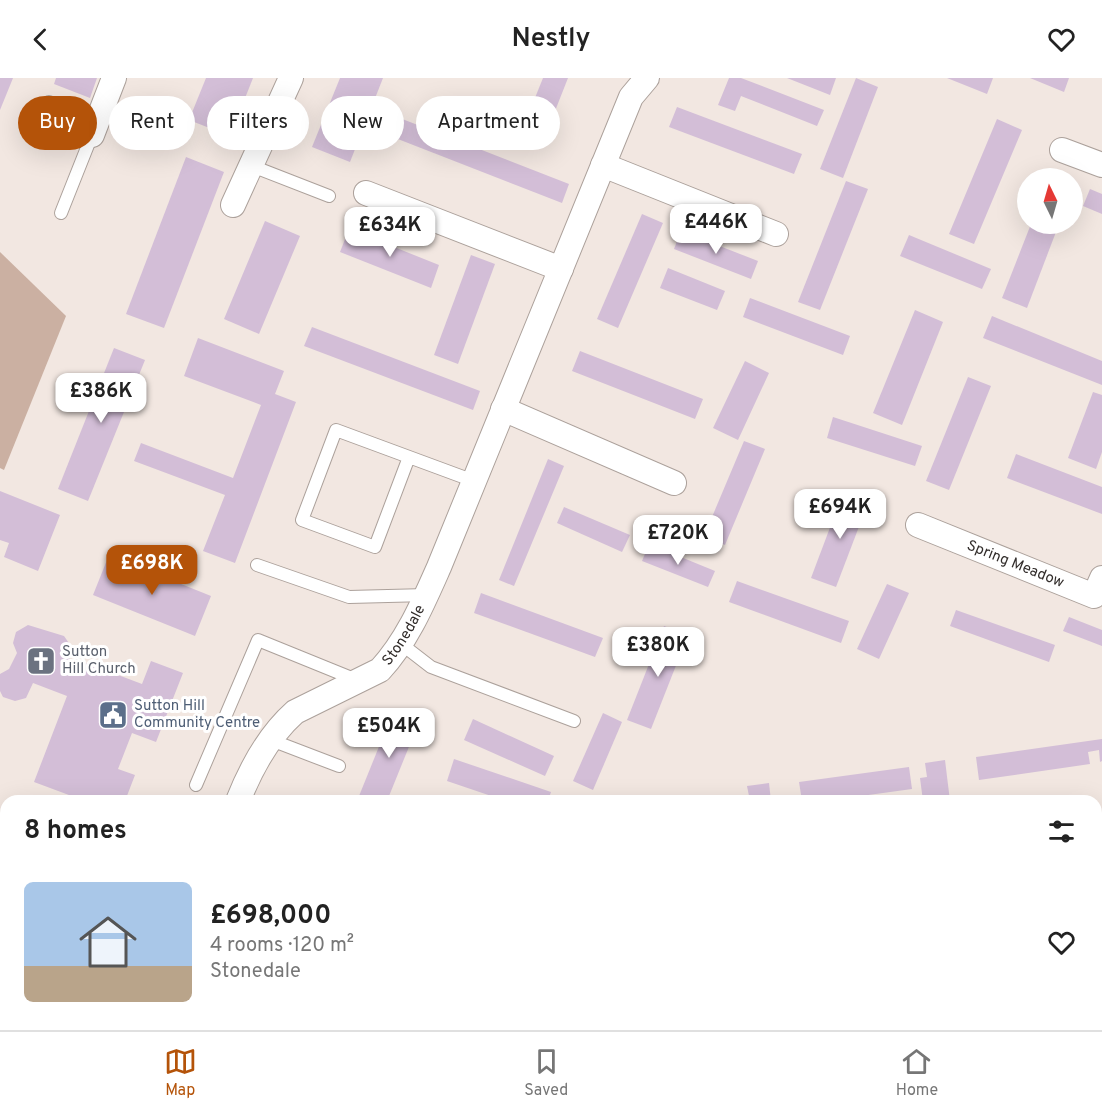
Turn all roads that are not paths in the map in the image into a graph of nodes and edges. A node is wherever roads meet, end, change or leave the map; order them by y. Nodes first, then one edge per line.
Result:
1 (114, 78) edge
2 (291, 78) edge
3 (646, 78) edge
4 (97, 123) edge
5 (86, 150) edge
6 (1062, 150) dead end
7 (603, 165) junction
8 (1102, 165) edge
9 (252, 166) junction
10 (366, 193) dead end
11 (329, 196) dead end
12 (233, 205) dead end
13 (61, 213) dead end
14 (776, 234) dead end
15 (561, 269) junction
16 (503, 409) junction
17 (409, 457) junction
18 (474, 481) junction
19 (674, 483) dead end
20 (918, 525) dead end
21 (257, 565) dead end
22 (1102, 578) edge
23 (427, 595) junction
24 (400, 643) junction
25 (361, 681) junction
26 (574, 721) dead end
27 (271, 740) junction
28 (339, 766) dead end
29 (196, 785) dead end
30 (240, 795) edge

1 - 4 street
2 - 9 street
3 - 7 street, Stonedale
5 - 13 lane
6 - 8 street
7 - 14 street
7 - 15 street, Stonedale
9 - 11 lane
9 - 12 street
10 - 15 street
15 - 16 street, Stonedale
16 - 18 street, Stonedale
16 - 19 street
17 - 17 lane
17 - 18 lane
18 - 23 street, Stonedale
20 - 22 street, Spring Meadow
21 - 23 lane
23 - 24 street, Stonedale
24 - 25 street, Stonedale
24 - 26 lane
25 - 27 street, Stonedale
25 - 29 lane
27 - 28 lane
27 - 30 street, Stonedale

